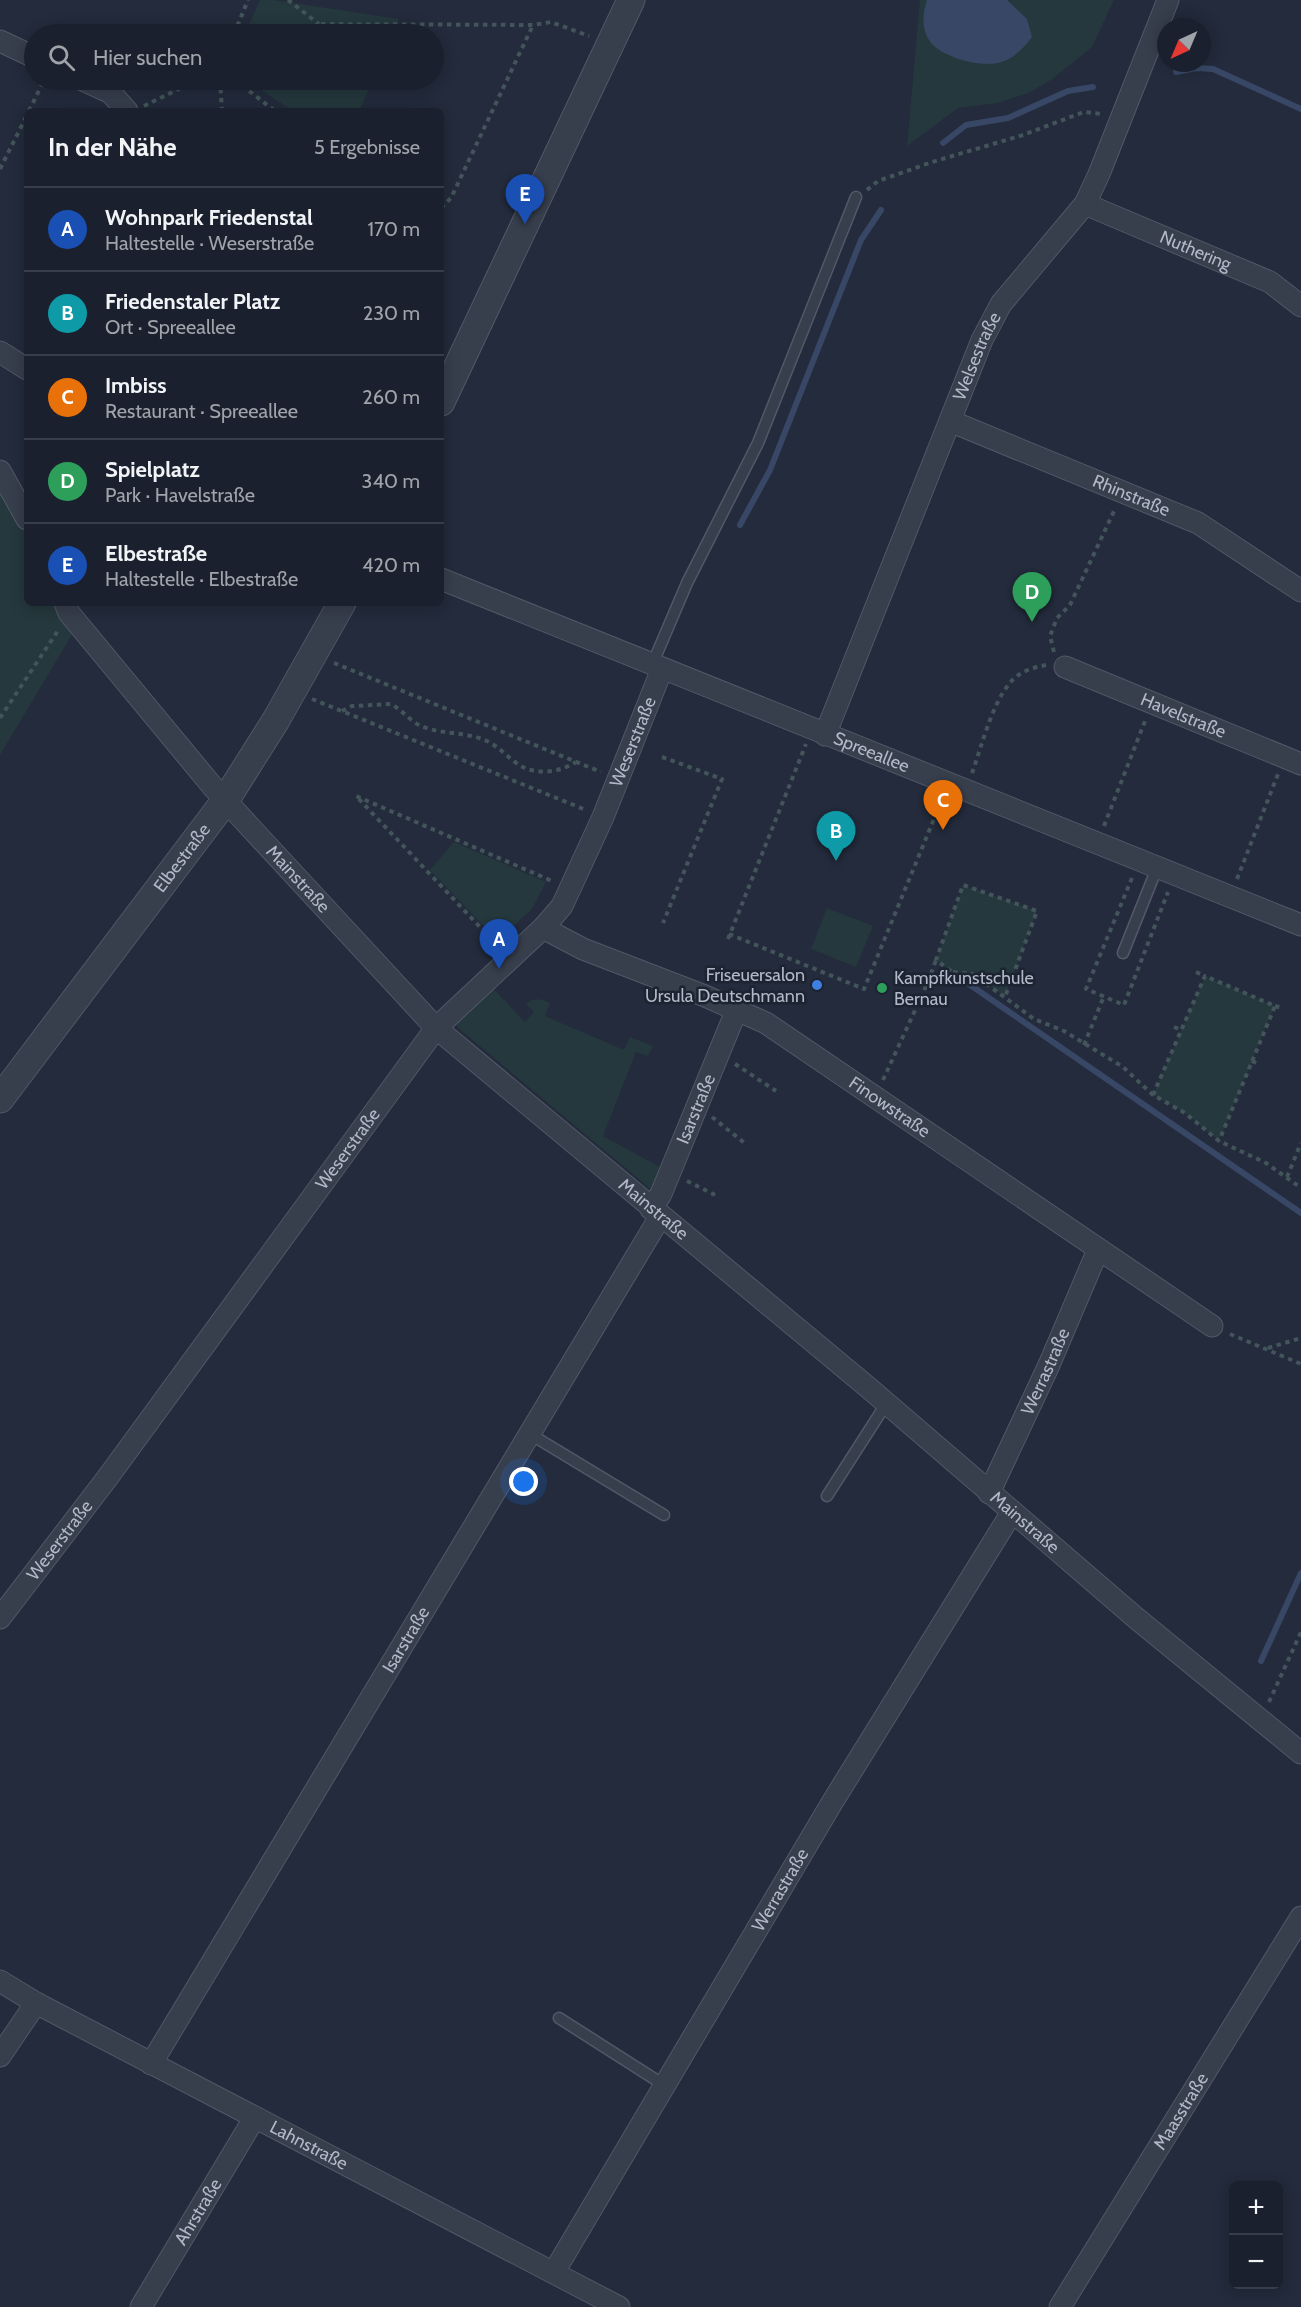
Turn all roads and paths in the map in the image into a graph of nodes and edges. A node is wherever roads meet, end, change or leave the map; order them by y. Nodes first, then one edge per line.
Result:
1 (248, 0) edge
2 (288, 0) edge
3 (631, 0) edge
4 (1168, 0) edge
5 (238, 24) edge
6 (319, 24) edge
7 (444, 25) edge
8 (533, 25) junction
9 (0, 40) edge
10 (610, 44) junction
11 (24, 52) edge
12 (39, 90) edge
13 (104, 90) edge
14 (177, 90) edge
15 (221, 90) edge
16 (248, 90) edge
17 (30, 108) edge
18 (124, 108) edge
19 (141, 108) edge
20 (222, 108) edge
21 (271, 108) edge
22 (1102, 114) dead end
23 (24, 121) edge
24 (0, 169) edge
25 (856, 197) joint
26 (1085, 204) junction
27 (444, 205) edge
28 (1301, 306) edge
29 (0, 352) edge
30 (24, 367) edge
31 (444, 396) edge
32 (950, 421) junction
33 (0, 471) edge
34 (1123, 492) junction
35 (24, 514) edge
36 (444, 580) edge
37 (1301, 591) edge
38 (340, 606) edge
39 (67, 608) edge
40 (330, 661) dead end
41 (657, 667) junction
42 (1065, 667) junction
43 (309, 698) dead end
44 (1152, 704) junction
45 (341, 711) junction
46 (0, 718) edge
47 (818, 732) junction
48 (662, 757) dead end
49 (1293, 761) edge
50 (576, 762) junction
51 (618, 779) junction
52 (956, 788) junction
53 (225, 801) junction
54 (603, 817) junction
55 (1097, 843) junction
56 (1157, 868) junction
57 (570, 889) junction
58 (1230, 897) junction
59 (663, 923) dead end
60 (1301, 925) edge
61 (543, 928) junction
62 (1123, 953) dead end
63 (510, 959) junction
64 (936, 960) junction
65 (952, 972) junction
66 (1196, 972) dead end
67 (1205, 976) junction
68 (928, 982) junction
69 (1240, 982) dead end
70 (1237, 990) junction
71 (1104, 996) dead end
72 (1005, 997) junction
73 (1275, 1006) junction
74 (1281, 1008) dead end
75 (737, 1009) junction
76 (1174, 1027) dead end
77 (436, 1028) junction
78 (1181, 1030) junction
79 (1084, 1044) junction
80 (719, 1053) junction
81 (1252, 1061) junction
82 (1258, 1064) dead end
83 (776, 1091) dead end
84 (1153, 1095) junction
85 (875, 1096) junction
86 (0, 1099) edge
87 (697, 1106) junction
88 (1219, 1141) junction
89 (1301, 1143) edge
90 (747, 1145) dead end
91 (670, 1172) junction
92 (1287, 1177) junction
93 (1301, 1188) edge
94 (715, 1196) dead end
95 (656, 1213) junction
96 (1098, 1250) junction
97 (1212, 1326) joint
98 (1301, 1338) edge
99 (1268, 1348) junction
100 (1301, 1364) edge
101 (886, 1404) junction
102 (530, 1434) junction
103 (990, 1493) junction
104 (828, 1496) dead end
105 (1012, 1512) junction
106 (664, 1515) dead end
107 (0, 1618) edge
108 (1301, 1632) edge
109 (1261, 1720) junction
110 (1301, 1753) edge
111 (1301, 1917) edge
112 (0, 1981) edge
113 (36, 2003) junction
114 (559, 2018) dead end
115 (0, 2056) edge
116 (151, 2064) junction
117 (664, 2085) junction
118 (255, 2117) junction
119 (554, 2272) junction
120 (141, 2307) edge
121 (620, 2307) edge
122 (1060, 2307) edge

1 - 5 path
2 - 6 path
3 - 10 street
4 - 26 street, Welsestraße
7 - 8 path
8 - 10 path
8 - 27 path
9 - 11 street
10 - 31 street
12 - 17 path
13 - 18 street
14 - 19 path
15 - 20 path
16 - 21 path
22 - 25 path
23 - 24 path
25 - 41 lane
26 - 28 street, Nuthering
26 - 32 street, Welsestraße
29 - 30 street
32 - 34 street, Rhinstraße
32 - 47 street, Welsestraße
33 - 35 street
34 - 37 street, Rhinstraße
34 - 42 path
36 - 41 street, Spreeallee
38 - 53 street, Elbestraße
39 - 46 path
39 - 53 street, Mainstraße
40 - 50 path
41 - 47 street, Spreeallee
41 - 51 street, Weserstraße
42 - 44 street, Havelstraße
42 - 52 path
43 - 45 path
44 - 49 street, Havelstraße
44 - 55 path
45 - 50 path
45 - 54 path
47 - 52 street, Spreeallee
47 - 52 path
48 - 59 path
49 - 58 path
50 - 51 path
51 - 54 street, Weserstraße
52 - 55 street, Spreeallee
53 - 77 street, Mainstraße
53 - 86 street, Elbestraße
54 - 57 street, Weserstraße
55 - 56 street, Spreeallee
56 - 58 street, Spreeallee
56 - 62 lane
57 - 61 street, Weserstraße
57 - 63 path
58 - 60 street, Spreeallee
61 - 63 street, Weserstraße
61 - 75 street, Finowstraße
63 - 77 street, Weserstraße
64 - 65 path
64 - 68 path
64 - 72 path
65 - 68 path
65 - 72 path
66 - 67 path
67 - 70 path
67 - 78 path
68 - 85 path
69 - 70 path
70 - 73 path
71 - 79 path
72 - 79 path
73 - 74 path
73 - 81 path
75 - 80 street, Isarstraße
75 - 85 street, Finowstraße
76 - 78 path
77 - 95 street, Mainstraße
77 - 107 street, Weserstraße
78 - 84 path
79 - 84 path
80 - 83 path
80 - 87 street, Isarstraße
81 - 82 path
81 - 88 path
84 - 88 path
85 - 96 street, Finowstraße
87 - 90 path
87 - 91 street, Isarstraße
88 - 92 path
89 - 92 path
91 - 94 path
91 - 95 street, Isarstraße
92 - 93 path
95 - 101 street, Mainstraße
95 - 102 street, Isarstraße
96 - 97 street, Finowstraße
96 - 103 street, Werrastraße
97 - 99 path
98 - 99 path
99 - 100 path
101 - 103 street, Mainstraße
101 - 104 lane
102 - 106 lane
102 - 116 street, Isarstraße
103 - 105 street, Mainstraße
105 - 109 street, Mainstraße
105 - 117 street, Werrastraße
108 - 109 path
109 - 110 street, Mainstraße
111 - 122 street, Maasstraße
112 - 113 street, Lahnstraße
113 - 115 street
113 - 116 street, Lahnstraße
114 - 117 lane
116 - 118 street, Lahnstraße
117 - 119 street, Werrastraße
118 - 119 street, Lahnstraße
118 - 120 street, Ahrstraße
119 - 121 street, Lahnstraße

